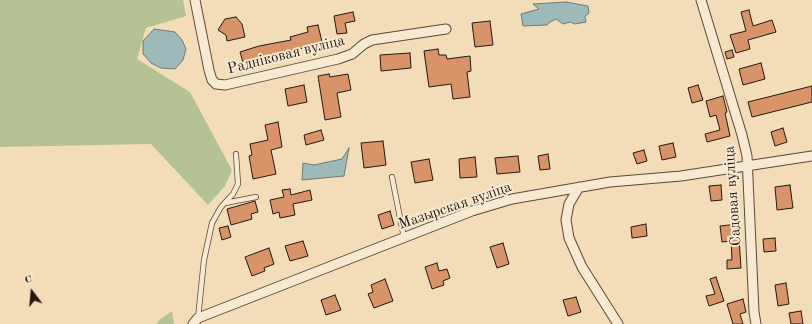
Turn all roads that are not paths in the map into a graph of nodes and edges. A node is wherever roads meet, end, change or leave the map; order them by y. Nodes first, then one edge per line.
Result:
1 (195, 0) edge
2 (701, 0) edge
3 (446, 29) dead end
4 (236, 154) dead end
5 (812, 156) edge
6 (747, 166) junction
7 (392, 177) dead end
8 (579, 187) junction
9 (256, 197) dead end
10 (225, 203) junction
11 (404, 238) junction
12 (195, 321) edge
13 (618, 324) edge
14 (756, 324) edge

1 - 3 street, Радніковая вуліца
2 - 6 street, Садовая вуліца
4 - 10 lane
5 - 6 street, Мазырская вуліца
6 - 8 street, Мазырская вуліца
6 - 14 street, Садовая вуліца
7 - 11 lane
8 - 11 street, Мазырская вуліца
8 - 13 street
9 - 10 lane
10 - 12 lane
11 - 12 street, Мазырская вуліца

